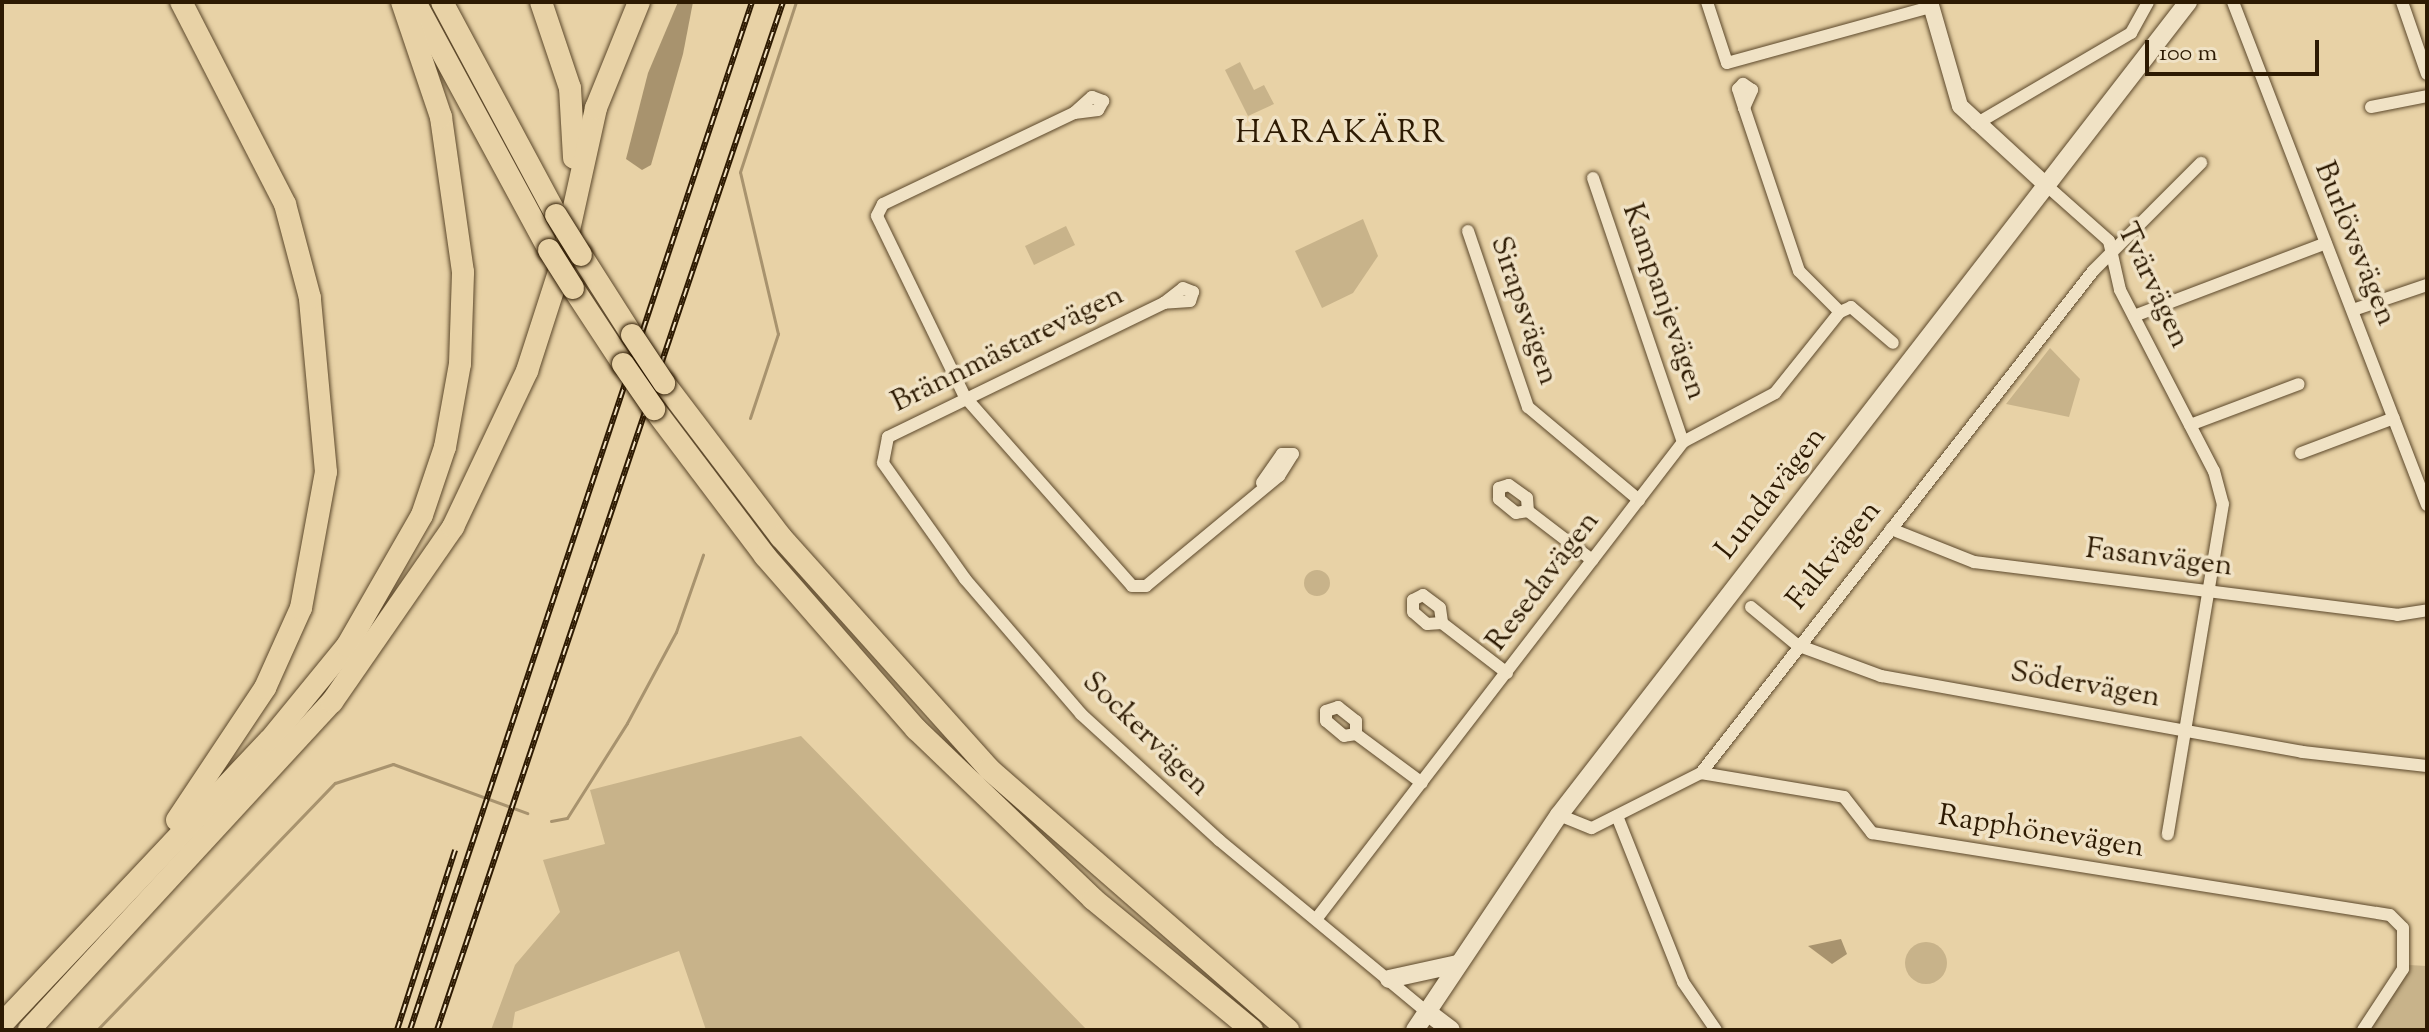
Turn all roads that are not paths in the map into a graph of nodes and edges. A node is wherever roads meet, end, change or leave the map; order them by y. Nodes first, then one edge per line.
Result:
1 (181, 2) edge
2 (402, 2) edge
3 (415, 2) edge
4 (442, 2) edge
5 (541, 2) edge
6 (639, 2) edge
7 (1707, 2) edge
8 (2148, 2) edge
9 (2188, 2) edge
10 (2233, 2) edge
11 (2402, 2) edge
12 (1931, 5) edge
13 (2427, 74) edge
14 (2427, 96) edge
15 (2371, 107) dead end
16 (1744, 108) dead end
17 (1074, 113) dead end
18 (1976, 124) junction
19 (2201, 163) dead end
20 (1593, 178) dead end
21 (2046, 185) junction
22 (1468, 231) dead end
23 (2326, 243) junction
24 (2113, 250) junction
25 (564, 257) junction
26 (2427, 285) edge
27 (1164, 303) dead end
28 (2353, 310) junction
29 (1840, 312) junction
30 (2134, 316) junction
31 (1893, 343) dead end
32 (2299, 384) dead end
33 (965, 397) junction
34 (2394, 418) junction
35 (2190, 425) junction
36 (1683, 442) junction
37 (882, 449) joint
38 (2301, 453) dead end
39 (1262, 483) dead end
40 (1639, 500) junction
41 (2427, 505) edge
42 (1528, 511) dead end
43 (1891, 529) junction
44 (1592, 560) junction
45 (2210, 592) junction
46 (1751, 607) dead end
47 (2427, 610) edge
48 (1442, 623) dead end
49 (1797, 645) junction
50 (1507, 673) junction
51 (2186, 732) junction
52 (1356, 734) dead end
53 (2427, 766) edge
54 (1701, 773) junction
55 (1422, 783) junction
56 (1559, 815) junction
57 (1617, 816) junction
58 (2168, 834) dead end
59 (1317, 918) junction
60 (1131, 932) junction
61 (87, 935) junction
62 (1457, 964) junction
63 (1389, 979) junction
64 (1239, 991) junction
65 (1426, 1011) junction
66 (2, 1024) edge
67 (29, 1030) edge
68 (1229, 1030) edge
69 (1252, 1030) edge
70 (1288, 1030) edge
71 (1295, 1030) edge
72 (1415, 1030) edge
73 (1451, 1030) edge
74 (1716, 1030) edge
75 (2363, 1030) edge

1 - 61 highway
2 - 61 highway
3 - 25 highway
4 - 25 highway, bridge
5 - 25 highway
6 - 25 highway
7 - 12 street
8 - 18 street
9 - 21 main road, Lundavägen
10 - 23 street, Burlövsvägen
11 - 13 street
12 - 18 street
14 - 15 street
16 - 29 street
17 - 33 street
18 - 21 street
19 - 24 street, Falkvägen
20 - 36 street, Kampanjevägen
21 - 24 street, Tvärvägen
21 - 56 main road, Lundavägen
22 - 40 street, Sirapsvägen
23 - 28 street, Burlövsvägen
23 - 30 street
24 - 30 street, Tvärvägen
24 - 43 street, Falkvägen
25 - 60 highway, bridge
25 - 64 highway, bridge
25 - 67 highway
26 - 28 street
27 - 33 street, Brännmästarevägen
28 - 34 street, Burlövsvägen
29 - 31 street
29 - 36 street, Resedavägen
30 - 35 street, Tvärvägen
32 - 35 street
33 - 37 street, Brännmästarevägen
33 - 39 street
34 - 38 street
34 - 41 street, Burlövsvägen
35 - 45 street, Tvärvägen
36 - 40 street, Resedavägen
37 - 59 street, Sockervägen
40 - 44 street, Resedavägen
42 - 44 street
43 - 45 street, Fasanvägen
43 - 49 street, Falkvägen
44 - 50 street, Resedavägen
45 - 47 street, Fasanvägen
45 - 51 street, Tvärvägen
46 - 49 street, Södervägen
48 - 50 street
49 - 51 street, Södervägen
49 - 54 street, Falkvägen
50 - 55 street, Resedavägen
51 - 53 street, Södervägen
51 - 58 street, Tvärvägen
52 - 55 street
54 - 57 street, Falkvägen
54 - 75 street, Rapphönevägen
55 - 59 street, Resedavägen
56 - 57 street, Falkvägen
56 - 62 main road, Lundavägen
57 - 74 street
59 - 63 street, Sockervägen
60 - 68 highway
60 - 69 highway
61 - 66 highway
62 - 63 main road
62 - 65 main road, Lundavägen
63 - 65 street, Sockervägen
64 - 70 highway
64 - 71 highway
65 - 72 main road, Lundavägen
65 - 73 main road

